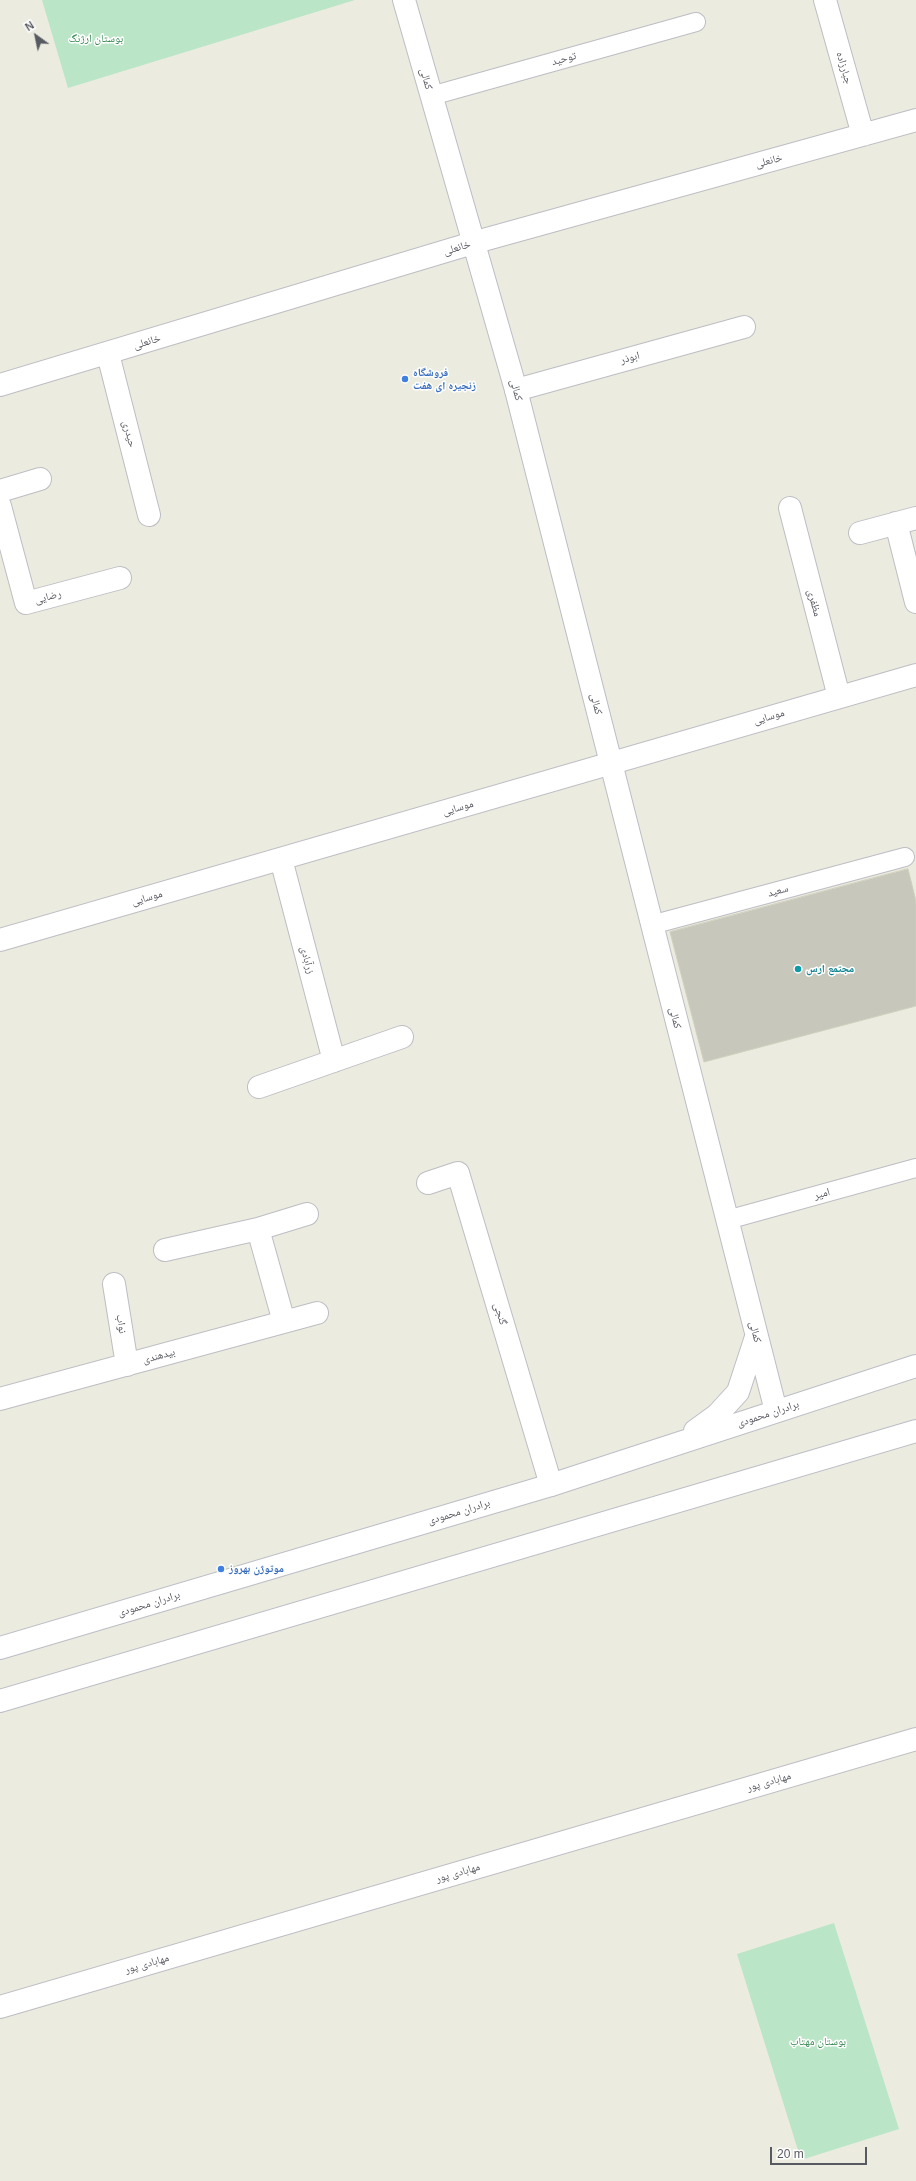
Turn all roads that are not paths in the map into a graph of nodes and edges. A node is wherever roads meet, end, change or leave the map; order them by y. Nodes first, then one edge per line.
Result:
1 (404, 0) edge
2 (825, 0) edge
3 (696, 22) dead end
4 (431, 96) junction
5 (916, 120) edge
6 (863, 135) junction
7 (476, 242) junction
8 (744, 327) dead end
9 (108, 354) junction
10 (0, 385) edge
11 (516, 390) junction
12 (40, 479) dead end
13 (0, 491) edge
14 (0, 506) edge
15 (790, 508) dead end
16 (149, 515) dead end
17 (906, 520) edge
18 (860, 533) dead end
19 (120, 578) dead end
20 (916, 602) edge
21 (916, 675) edge
22 (839, 697) junction
23 (611, 763) junction
24 (905, 857) dead end
25 (281, 859) junction
26 (651, 925) junction
27 (0, 940) edge
28 (402, 1037) dead end
29 (334, 1061) junction
30 (259, 1087) dead end
31 (916, 1168) edge
32 (428, 1183) dead end
33 (307, 1214) dead end
34 (727, 1220) junction
35 (258, 1229) junction
36 (165, 1250) dead end
37 (114, 1284) dead end
38 (317, 1314) dead end
39 (284, 1322) junction
40 (756, 1337) junction
41 (127, 1364) junction
42 (916, 1366) edge
43 (0, 1399) edge
44 (776, 1411) junction
45 (916, 1431) edge
46 (675, 1444) junction
47 (551, 1485) junction
48 (0, 1648) edge
49 (0, 1701) edge
50 (916, 1739) edge
51 (0, 2007) edge

1 - 4 street, کمالی
2 - 6 street, جبارزاده
3 - 4 lane, توحید
4 - 7 street, کمالی
5 - 6 street, خانعلی
6 - 7 street, خانعلی
7 - 9 street, خانعلی
7 - 11 street, کمالی
8 - 11 street, ابوذر
9 - 10 street, خانعلی
9 - 16 street, حیدری
11 - 23 street, کمالی
12 - 13 street
14 - 19 street, رضایی
15 - 22 street, مظفری
17 - 18 street
17 - 20 street
21 - 22 street, موسایی
22 - 23 street, موسایی
23 - 25 street, موسایی
23 - 26 street, کمالی
24 - 26 lane, سعید
25 - 27 street, موسایی
25 - 29 street, زرآبادی
26 - 34 street, کمالی
28 - 29 street
29 - 30 street
31 - 34 lane, امیر
32 - 47 street, گنجی
33 - 35 street
34 - 40 street, کمالی
35 - 36 street
35 - 39 street
37 - 41 street, نواب
38 - 39 street, بیدهندی
39 - 41 street, بیدهندی
40 - 44 street, کمالی
40 - 46 street
41 - 43 street, بیدهندی
42 - 44 street, برادران محمودی
44 - 46 street, برادران محمودی
45 - 49 street
46 - 47 street, برادران محمودی
47 - 48 street, برادران محمودی
50 - 51 street, مهابادی پور

